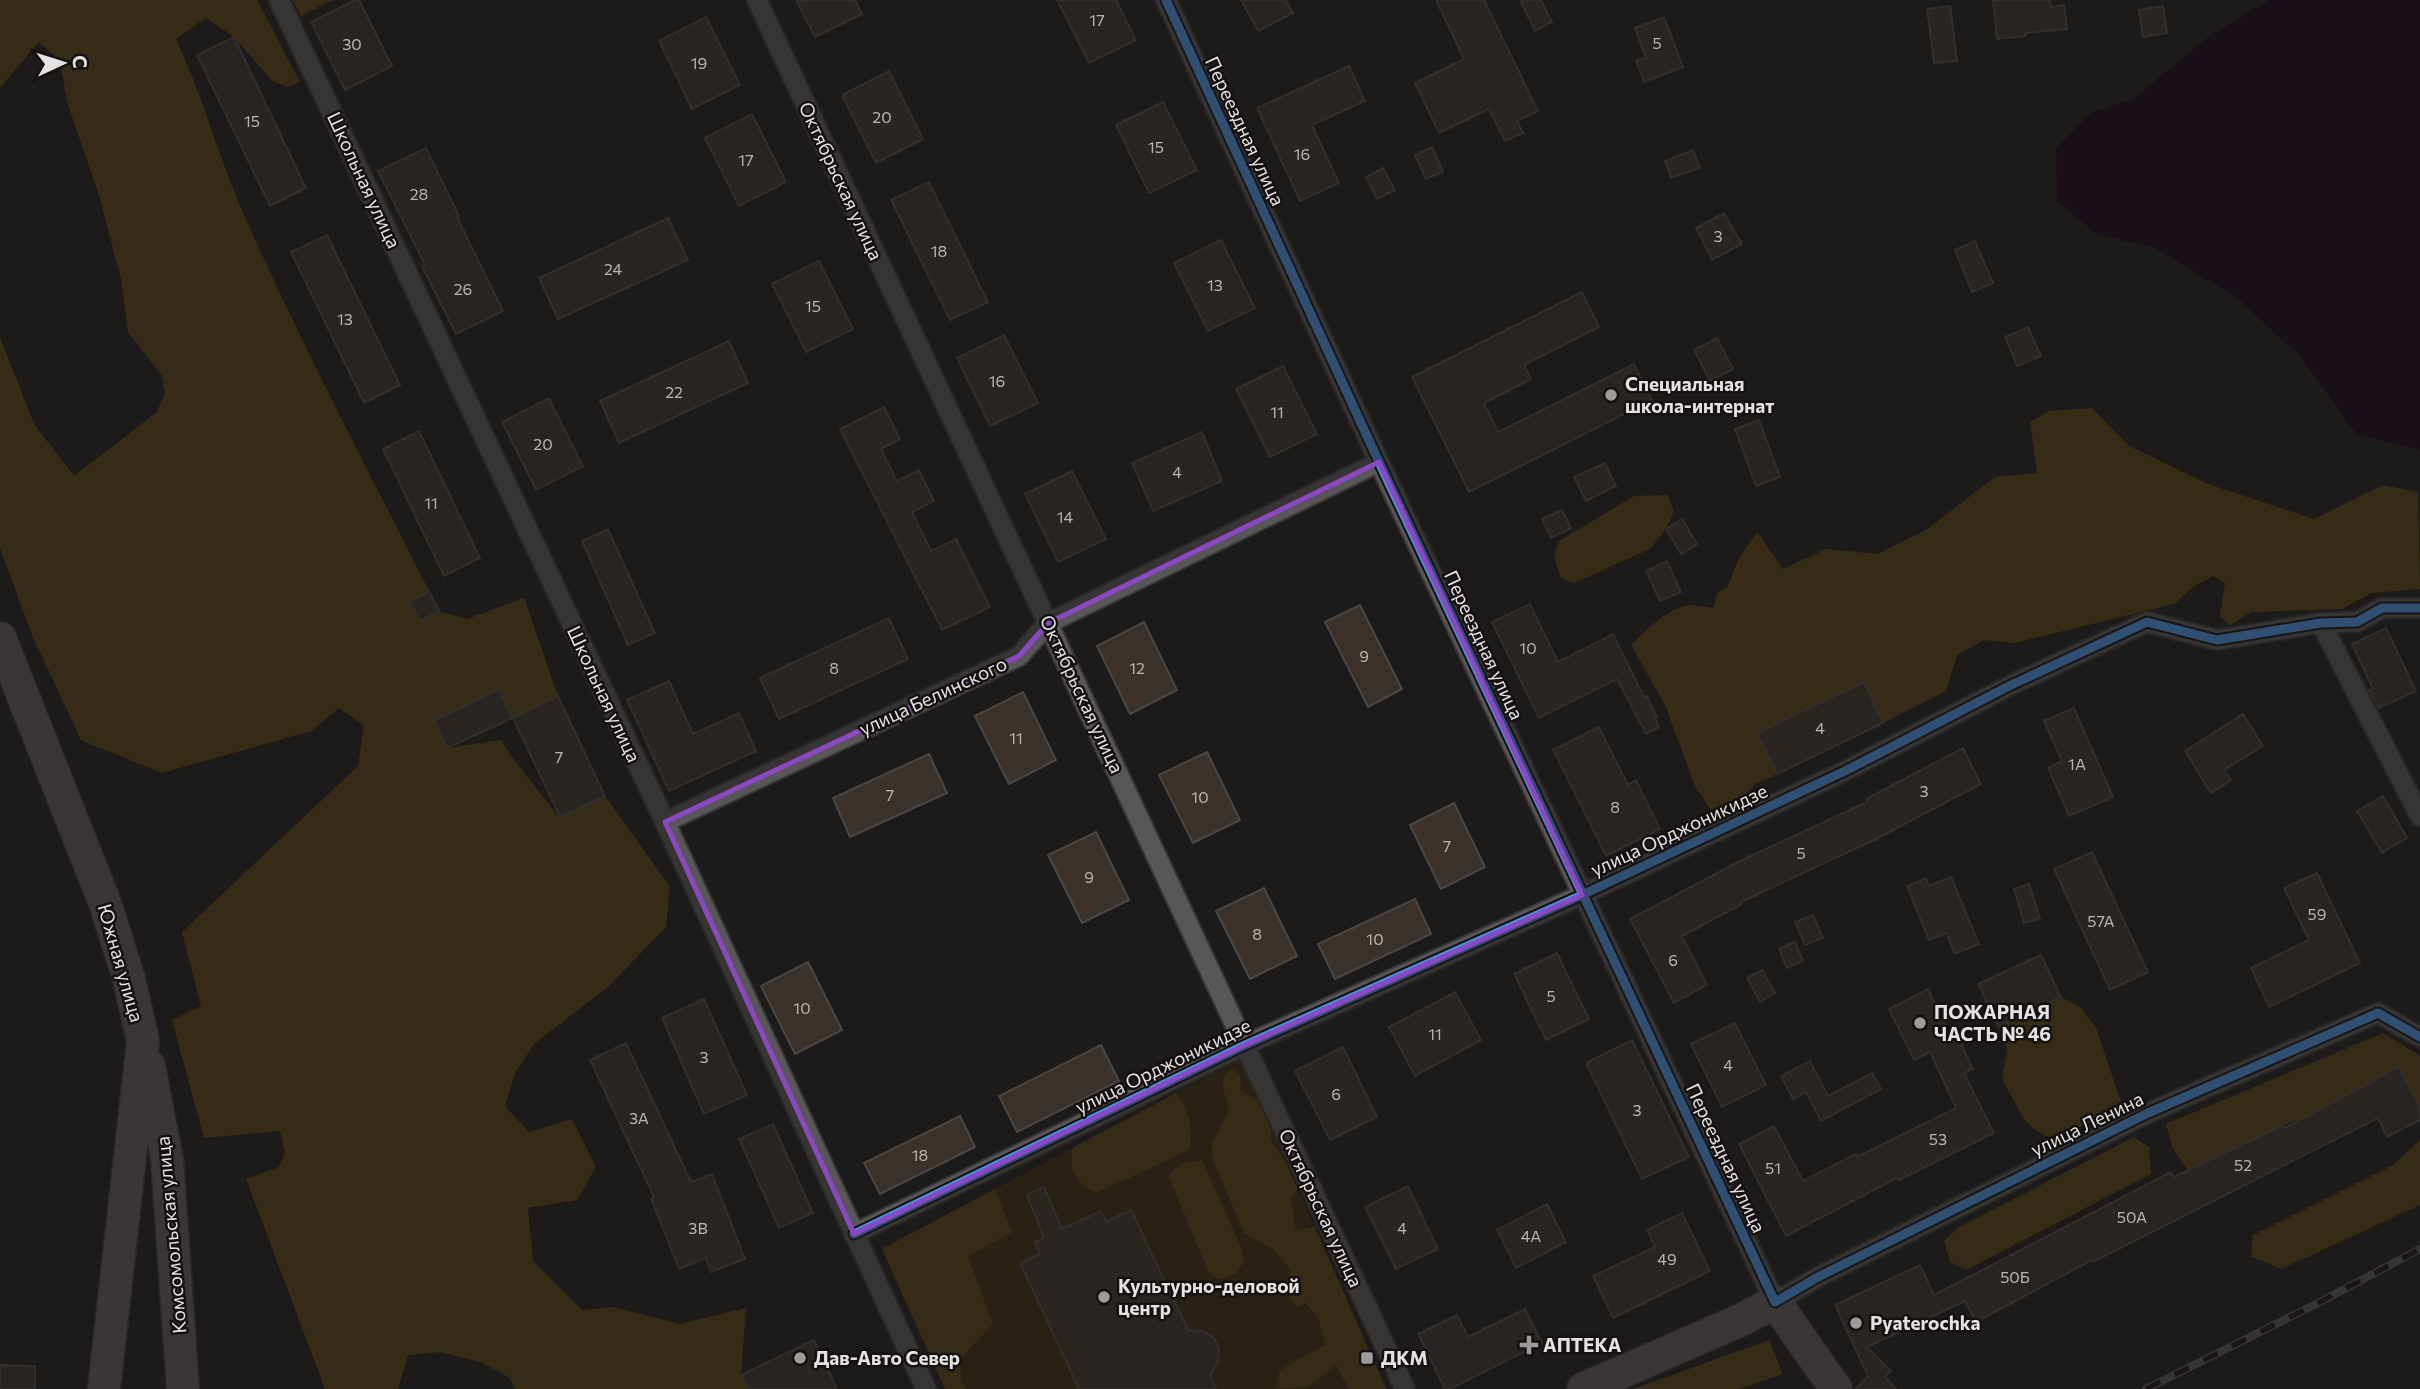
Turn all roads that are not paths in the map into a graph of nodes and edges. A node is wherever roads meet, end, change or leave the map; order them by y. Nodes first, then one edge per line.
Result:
1 (279, 0) edge
2 (757, 0) edge
3 (1166, 0) edge
4 (1379, 462) junction
5 (2420, 608) edge
6 (1048, 623) junction
7 (2321, 623) junction
8 (0, 638) edge
9 (2420, 816) edge
10 (665, 822) junction
11 (1582, 895) junction
12 (2420, 1037) edge
13 (143, 1041) junction
14 (1245, 1045) junction
15 (853, 1234) junction
16 (1775, 1302) junction
17 (104, 1389) edge
18 (183, 1389) edge
19 (926, 1389) edge
20 (1405, 1389) edge
21 (1583, 1389) edge
22 (1836, 1389) edge

1 - 10 street, Школьная улица
2 - 6 street, Октябрьская улица
3 - 4 street, Переездная улица
4 - 6 street, улица Белинского
4 - 11 street, Переездная улица
5 - 7 street, улица Орджоникидзе
6 - 10 street, улица Белинского
6 - 14 street, Октябрьская улица
7 - 9 street
7 - 11 street, улица Орджоникидзе
8 - 13 main road, Южная улица
10 - 15 street, Школьная улица
11 - 14 street, улица Орджоникидзе
11 - 16 street, Переездная улица
12 - 16 street, улица Ленина
13 - 17 main road, Южная улица
13 - 18 main road, Комсомольская улица
14 - 15 street, улица Орджоникидзе
14 - 20 street, Октябрьская улица
15 - 19 street, Школьная улица
16 - 21 main road, улица Ленина
16 - 22 main road

